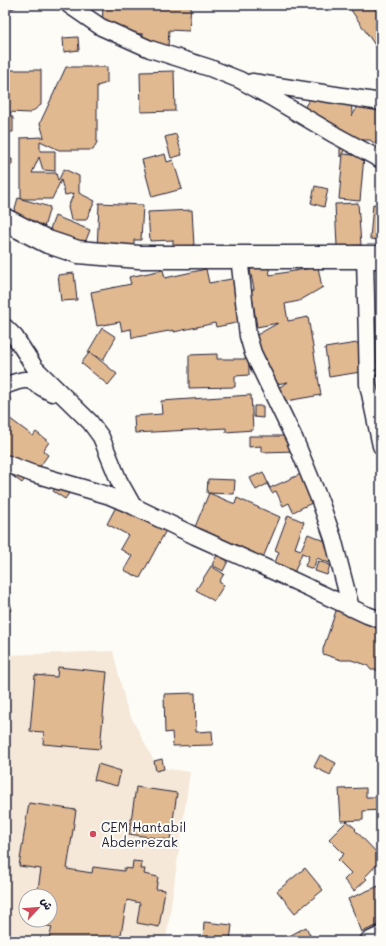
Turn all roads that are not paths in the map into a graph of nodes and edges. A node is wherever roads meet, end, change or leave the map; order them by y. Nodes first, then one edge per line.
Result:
1 (69, 5) edge
2 (240, 80) junction
3 (381, 102) edge
4 (381, 160) edge
5 (5, 220) edge
6 (239, 257) junction
7 (373, 257) edge
8 (5, 327) edge
9 (7, 385) dead end
10 (64, 396) junction
11 (381, 446) edge
12 (5, 463) edge
13 (133, 506) junction
14 (351, 608) junction
15 (381, 620) edge
16 (381, 935) edge
17 (368, 941) edge

1 - 2 street
2 - 3 street
2 - 4 street
5 - 6 main road
6 - 7 main road
6 - 14 street
7 - 11 street
8 - 10 street
9 - 10 street
10 - 13 street
12 - 13 street
13 - 14 street
14 - 15 street
16 - 17 street

